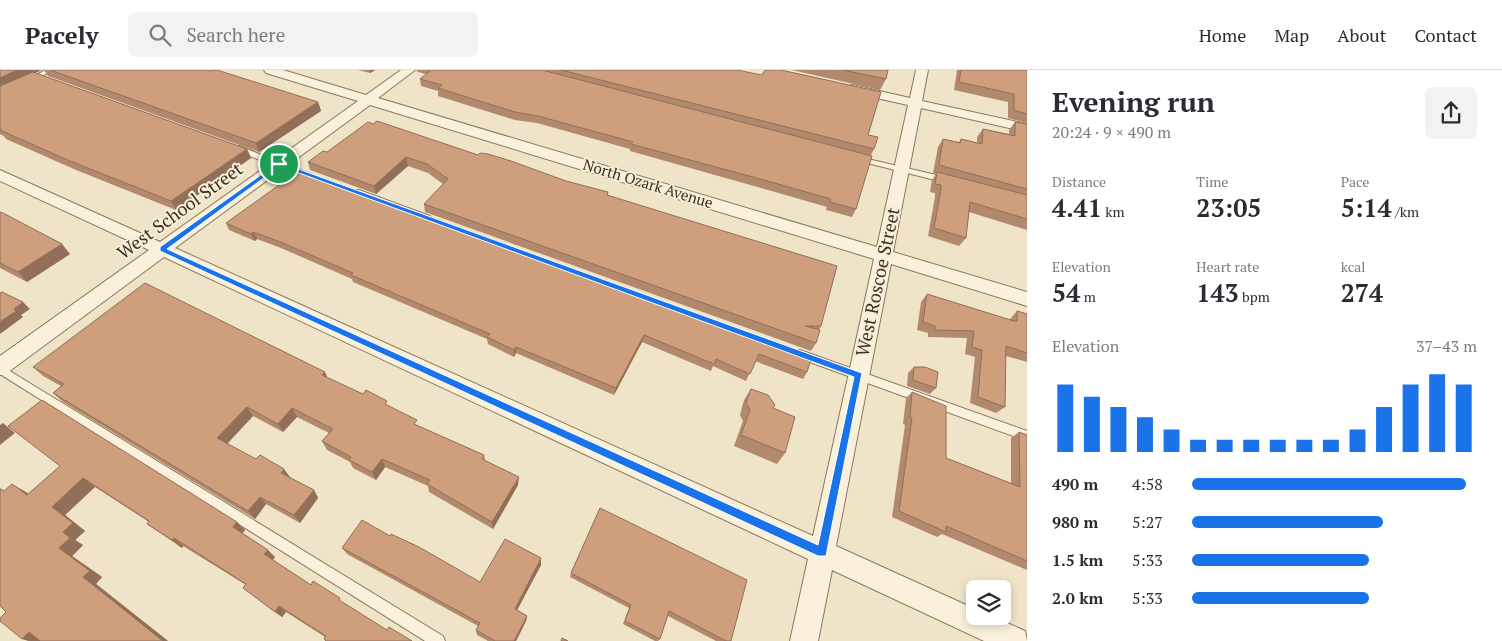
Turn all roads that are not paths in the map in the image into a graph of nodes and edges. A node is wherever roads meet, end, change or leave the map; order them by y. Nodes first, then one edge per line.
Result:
1 (51, 70) edge
2 (270, 70) edge
3 (409, 70) edge
4 (922, 70) edge
5 (38, 76) junction
6 (47, 79) edge
7 (23, 83) edge
8 (841, 86) edge
9 (368, 100) junction
10 (915, 103) junction
11 (1027, 128) edge
12 (223, 144) edge
13 (854, 156) edge
14 (279, 164) junction
15 (902, 169) junction
16 (0, 175) edge
17 (316, 178) edge
18 (950, 181) edge
19 (345, 188) edge
20 (438, 222) edge
21 (162, 249) junction
22 (884, 256) junction
23 (1027, 299) edge
24 (793, 351) edge
25 (0, 368) edge
26 (859, 375) junction
27 (1027, 436) edge
28 (822, 552) junction
29 (438, 641) edge
30 (804, 641) edge
31 (1015, 641) edge

1 - 5 lane
2 - 9 street, North Ozark Avenue
3 - 9 street, West School Street
4 - 10 street, West Roscoe Street
5 - 6 lane
5 - 7 lane
8 - 10 street
9 - 14 street, West School Street
9 - 22 street, North Ozark Avenue
10 - 11 street
10 - 15 street, West Roscoe Street
12 - 14 lane
13 - 15 lane
14 - 17 lane
14 - 21 street, West School Street
15 - 18 lane
15 - 22 street, West Roscoe Street
16 - 21 street
19 - 20 lane
21 - 25 street, West School Street
21 - 28 street
22 - 23 street, North Ozark Avenue
22 - 26 street, West Roscoe Street
24 - 26 lane
25 - 29 lane
26 - 27 lane
26 - 28 street, West Roscoe Street
28 - 30 street, West Roscoe Street
28 - 31 street

